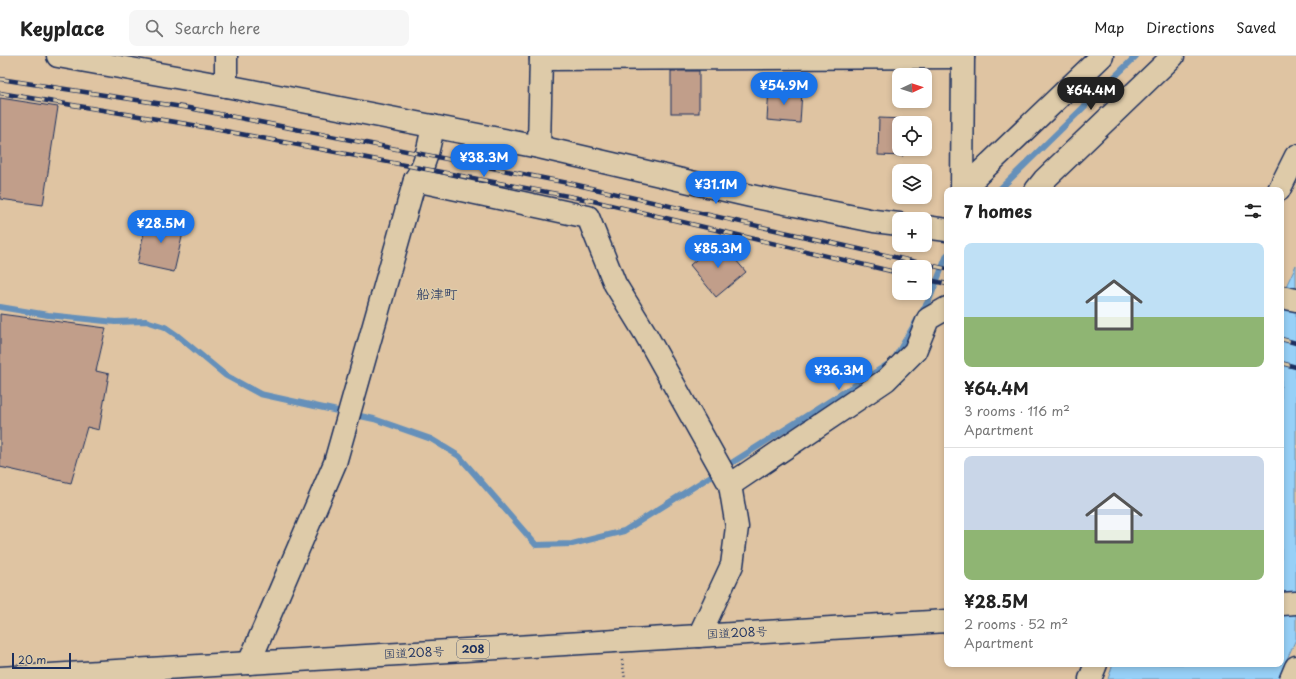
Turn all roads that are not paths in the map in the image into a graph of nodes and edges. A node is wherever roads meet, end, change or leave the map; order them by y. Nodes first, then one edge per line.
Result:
1 (58, 56) edge
2 (226, 56) edge
3 (1102, 56) edge
4 (1173, 56) edge
5 (541, 57) edge
6 (963, 57) edge
7 (226, 86) junction
8 (434, 126) junction
9 (539, 147) junction
10 (1296, 156) edge
11 (415, 180) junction
12 (962, 187) edge
13 (965, 187) edge
14 (1038, 187) edge
15 (1280, 187) edge
16 (892, 223) edge
17 (1284, 298) edge
18 (1296, 300) edge
19 (944, 310) edge
20 (730, 485) junction
21 (1296, 603) edge
22 (1284, 604) edge
23 (944, 621) edge
24 (699, 636) junction
25 (249, 663) junction
26 (1095, 667) edge
27 (1296, 668) edge
28 (0, 678) edge
29 (1090, 679) edge
30 (1291, 679) edge

1 - 7 main road
2 - 7 main road
3 - 13 main road
4 - 14 main road
5 - 6 main road
5 - 9 main road
6 - 12 main road
7 - 8 main road
8 - 9 main road
8 - 11 main road
9 - 16 main road
10 - 15 main road
11 - 20 main road
11 - 25 main road
17 - 18 main road
19 - 20 main road
20 - 24 main road
21 - 22 main road
23 - 24 main road, 国道208号 / 208
24 - 25 main road, 国道208号 / 208
25 - 28 main road, 国道208号 / 208
26 - 29 main road
27 - 30 main road

